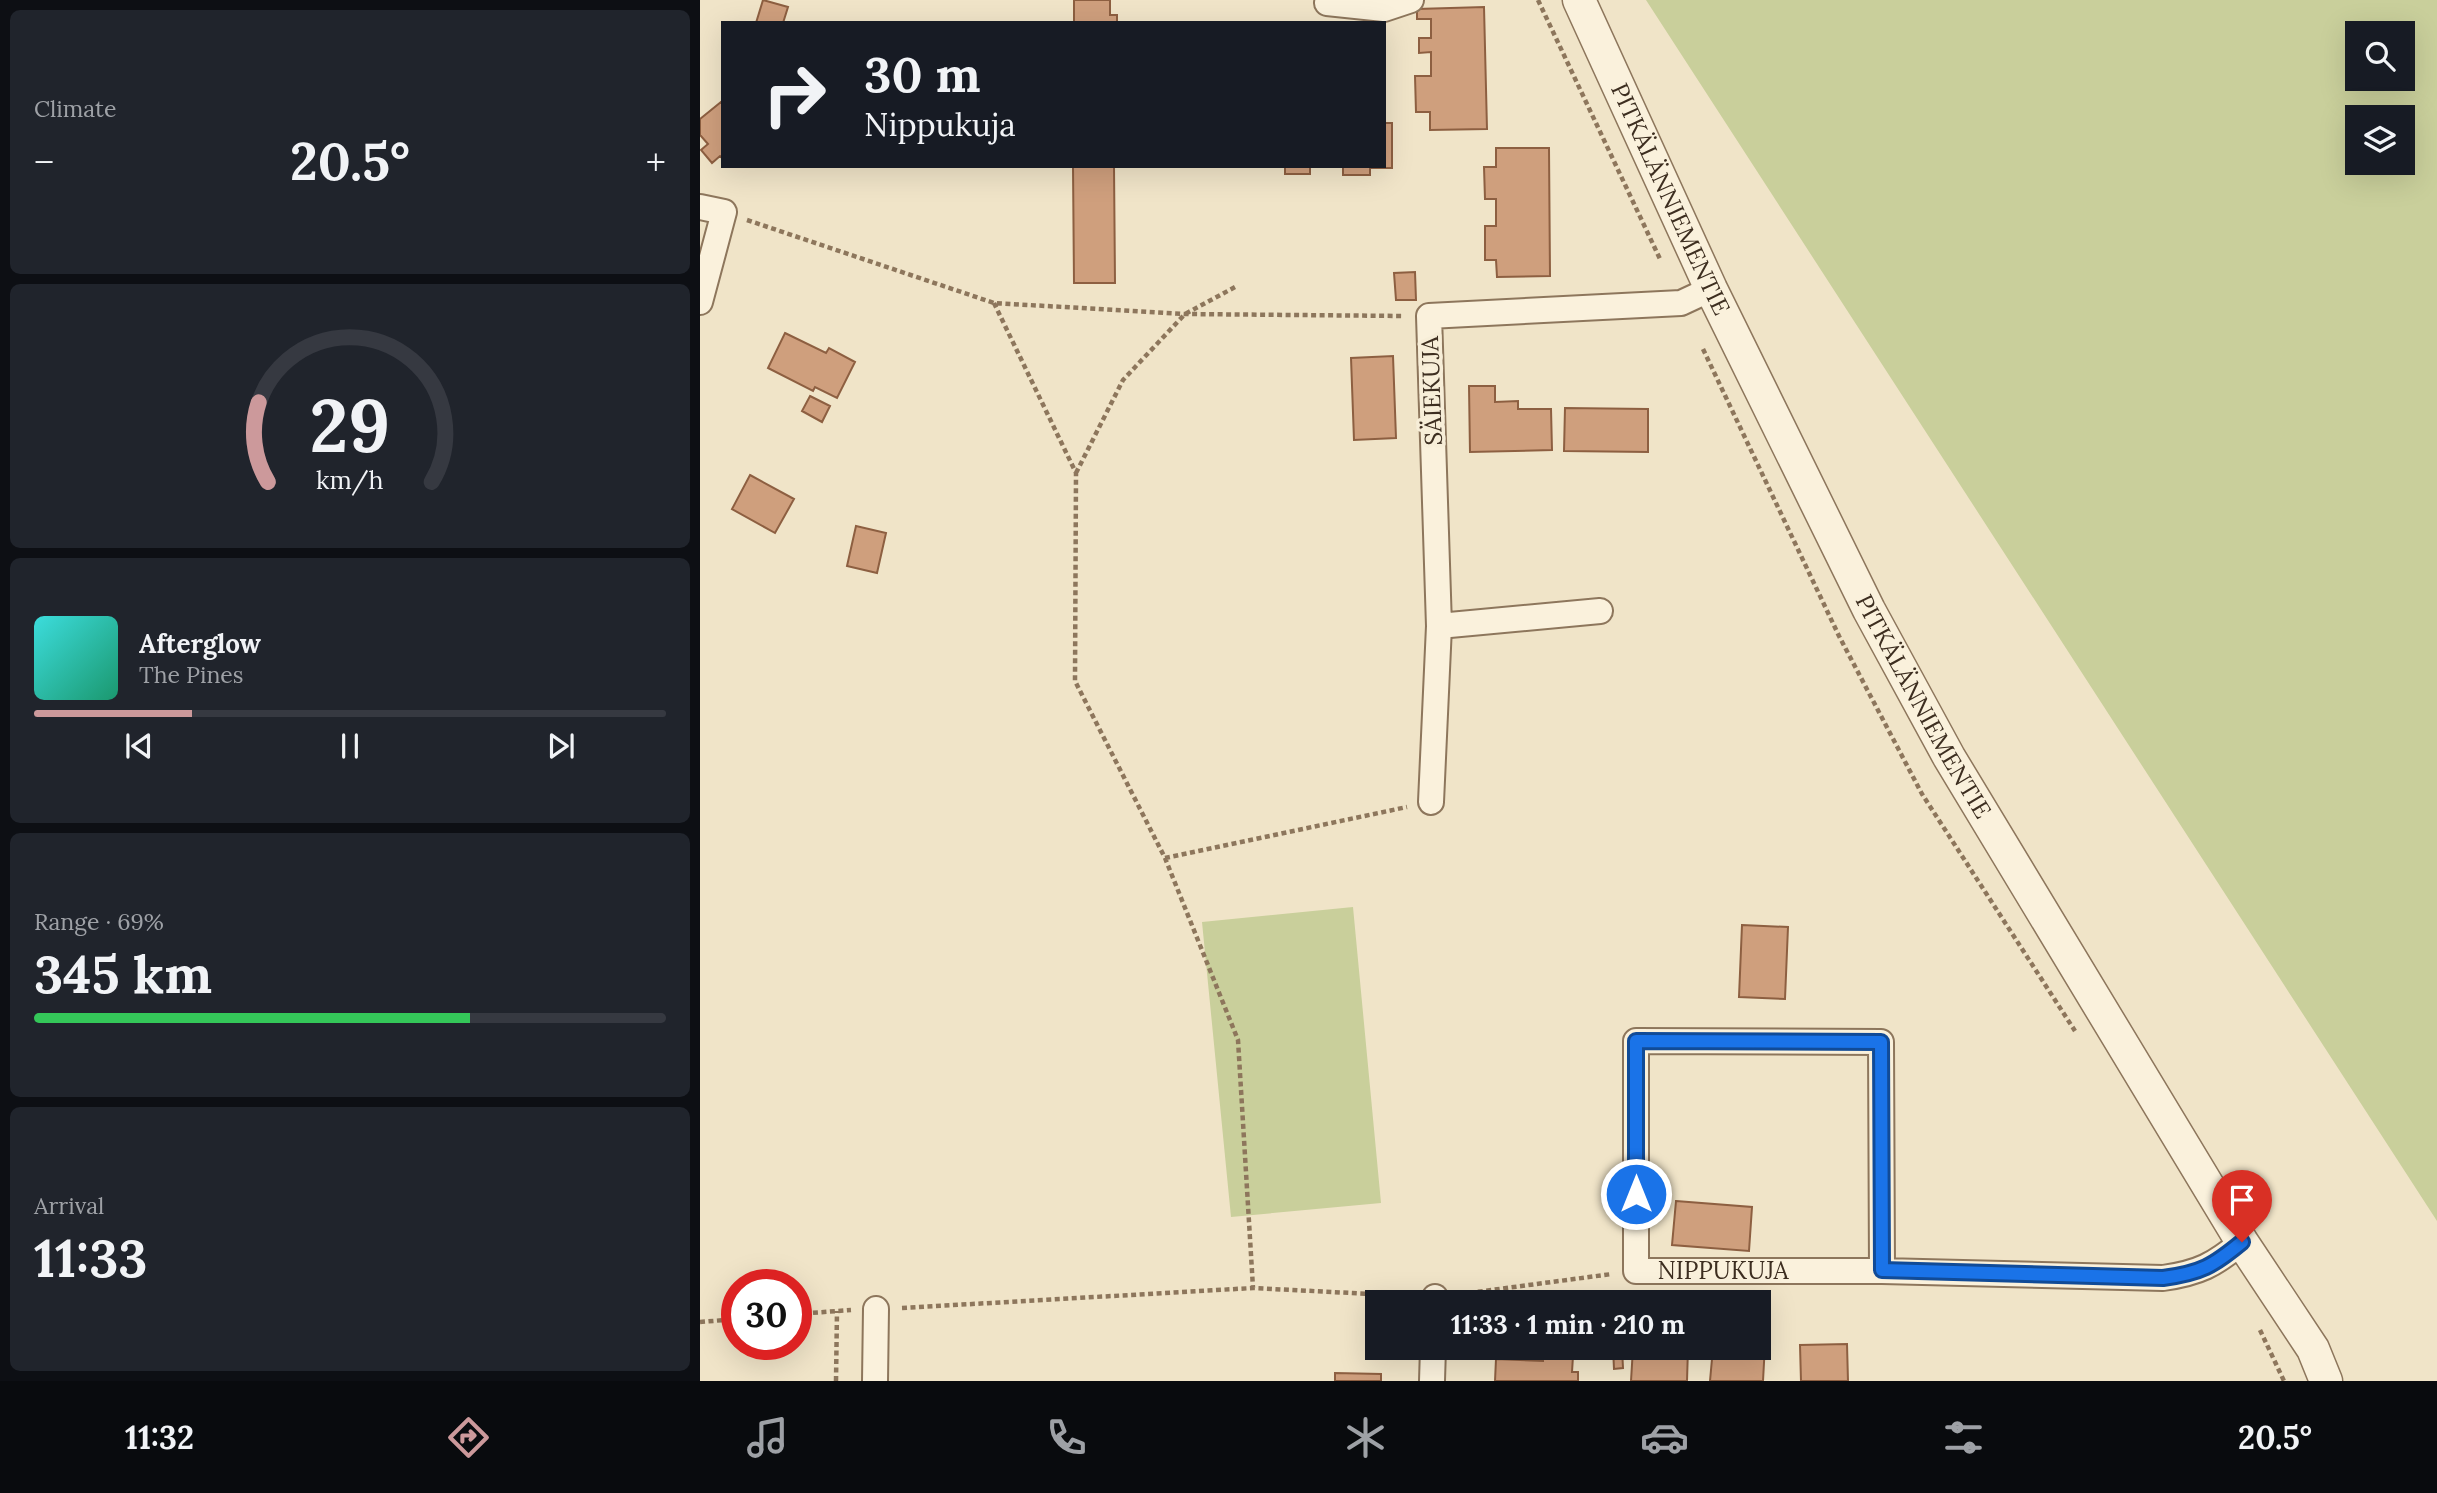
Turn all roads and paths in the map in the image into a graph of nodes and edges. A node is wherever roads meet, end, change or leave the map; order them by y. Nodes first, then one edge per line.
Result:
1 (1411, 0) edge
2 (1579, 0) edge
3 (1327, 2) dead end
4 (712, 210) edge
5 (1237, 286) dead end
6 (1711, 289) junction
7 (700, 302) edge
8 (994, 303) junction
9 (1185, 314) junction
10 (1429, 316) junction
11 (1076, 473) junction
12 (1600, 611) dead end
13 (1439, 625) junction
14 (1431, 802) joint
15 (1165, 858) junction
16 (2242, 1242) junction
17 (1882, 1270) junction
18 (1636, 1271) junction
19 (1254, 1288) junction
20 (1504, 1290) edge
21 (1365, 1295) edge
22 (876, 1309) junction
23 (837, 1311) junction
24 (812, 1313) edge
25 (721, 1320) edge
26 (700, 1322) edge
27 (1433, 1360) edge
28 (836, 1381) edge
29 (875, 1381) edge
30 (1432, 1381) edge
31 (2326, 1381) edge

1 - 3 street
2 - 6 street, PITKÄLÄNNIEMENTIE
4 - 7 street
4 - 8 path
5 - 9 path
6 - 10 street, SÄIEKUJA
6 - 16 street, PITKÄLÄNNIEMENTIE
8 - 9 path
8 - 11 path
9 - 10 path
9 - 11 path
10 - 13 street, SÄIEKUJA
11 - 15 path
12 - 13 street
13 - 14 street, SÄIEKUJA
14 - 15 path
15 - 19 path
16 - 17 street, NIPPUKUJA
16 - 31 street, PITKÄLÄNNIEMENTIE
17 - 18 street, NIPPUKUJA
17 - 18 street, NIPPUKUJA
18 - 20 path
19 - 21 path
19 - 22 path
22 - 23 path
22 - 29 street
23 - 24 path
23 - 28 path
25 - 26 path
27 - 30 street

